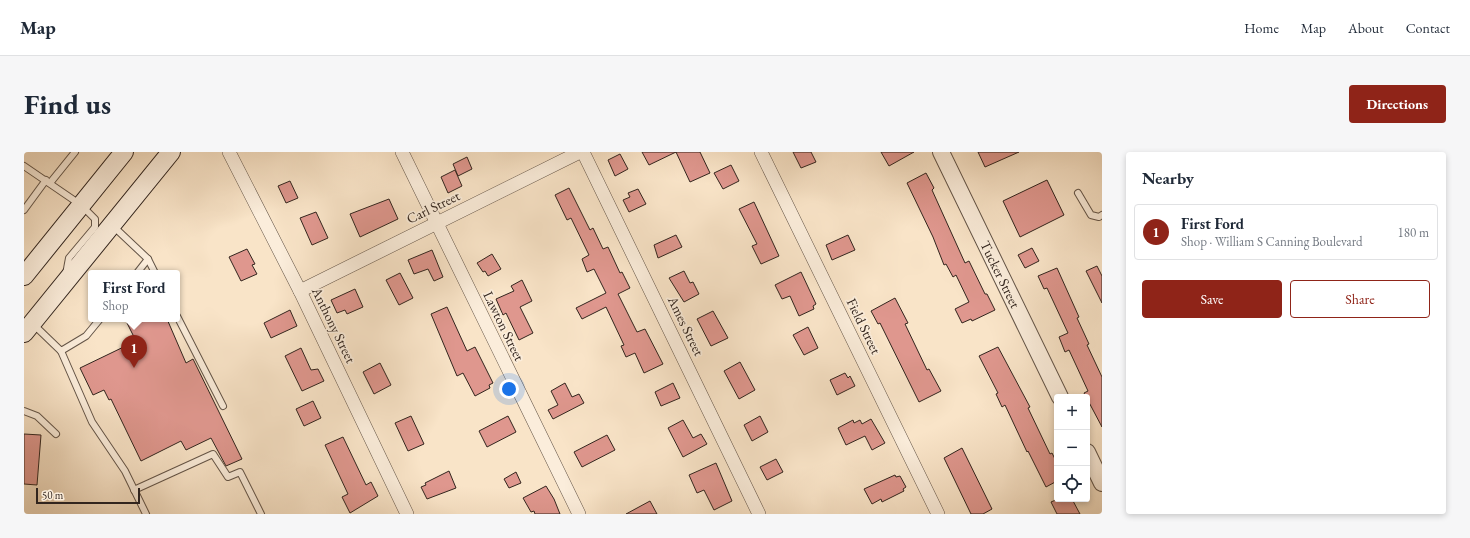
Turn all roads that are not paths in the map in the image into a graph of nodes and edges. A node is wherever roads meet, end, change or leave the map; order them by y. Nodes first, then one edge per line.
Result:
1 (75, 152) edge
2 (124, 152) edge
3 (171, 152) edge
4 (229, 152) edge
5 (402, 152) edge
6 (580, 152) edge
7 (583, 152) edge
8 (761, 152) edge
9 (941, 152) edge
10 (24, 166) edge
11 (48, 181) junction
12 (1078, 193) dead end
13 (81, 205) junction
14 (24, 210) edge
15 (1102, 215) edge
16 (436, 223) junction
17 (112, 225) junction
18 (148, 260) junction
19 (140, 270) edge
20 (153, 270) edge
21 (24, 276) edge
22 (64, 284) junction
23 (300, 291) junction
24 (98, 322) edge
25 (180, 322) edge
26 (28, 328) edge
27 (61, 351) junction
28 (1059, 394) edge
29 (223, 406) dead end
30 (24, 411) edge
31 (56, 434) dead end
32 (1090, 458) edge
33 (1102, 483) edge
34 (134, 490) junction
35 (146, 514) edge
36 (261, 514) edge
37 (407, 514) edge
38 (579, 514) edge
39 (759, 514) edge
40 (938, 514) edge

1 - 11 lane
2 - 13 main road
3 - 17 main road
4 - 23 street, Anthony Street
5 - 16 street, Lawton Street
6 - 16 street, Carl Street
7 - 39 street, Ames Street
8 - 40 street, Field Street
9 - 28 street, Tucker Street
10 - 11 lane
11 - 13 lane
11 - 14 lane
12 - 15 lane
13 - 21 main road
13 - 22 lane
16 - 23 street, Carl Street
16 - 38 street, Lawton Street
17 - 18 lane
17 - 22 main road
18 - 19 lane
18 - 20 lane
22 - 26 main road
23 - 37 street, Anthony Street
24 - 27 lane
25 - 29 lane
26 - 27 lane
27 - 34 lane
30 - 31 lane
32 - 33 street
34 - 35 lane
34 - 36 lane

